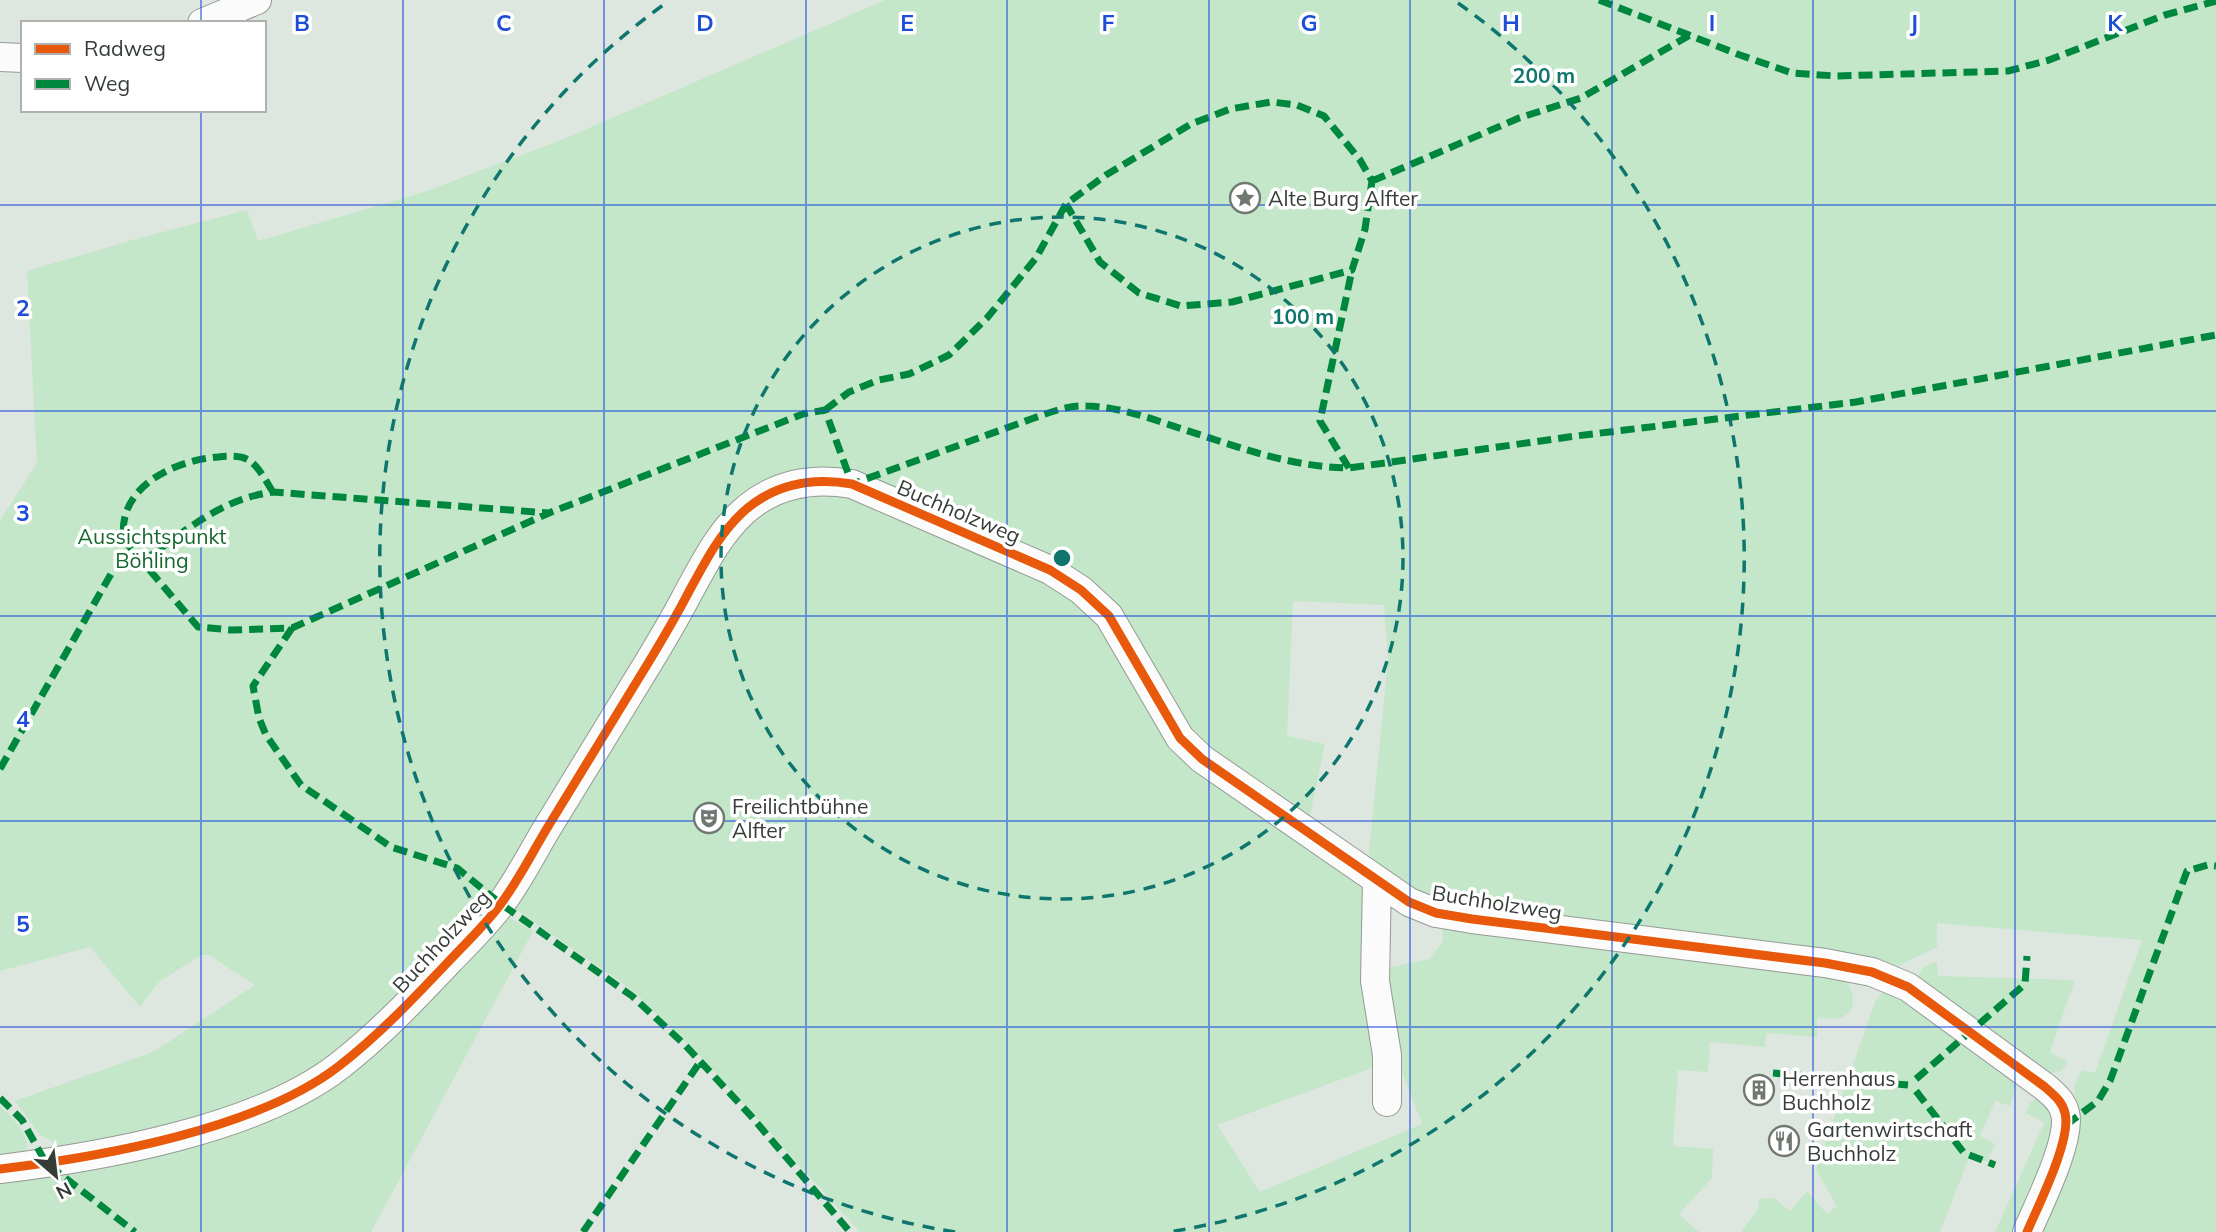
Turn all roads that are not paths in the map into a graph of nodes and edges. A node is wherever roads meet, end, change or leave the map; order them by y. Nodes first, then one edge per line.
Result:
1 (257, 0) edge
2 (207, 21) edge
3 (0, 57) edge
4 (21, 58) edge
5 (1377, 880) junction
6 (1387, 1102) dead end
7 (0, 1169) edge
8 (2027, 1232) edge

1 - 2 street
3 - 4 street
5 - 6 street
5 - 7 street, Buchholzweg
5 - 8 street, Buchholzweg

